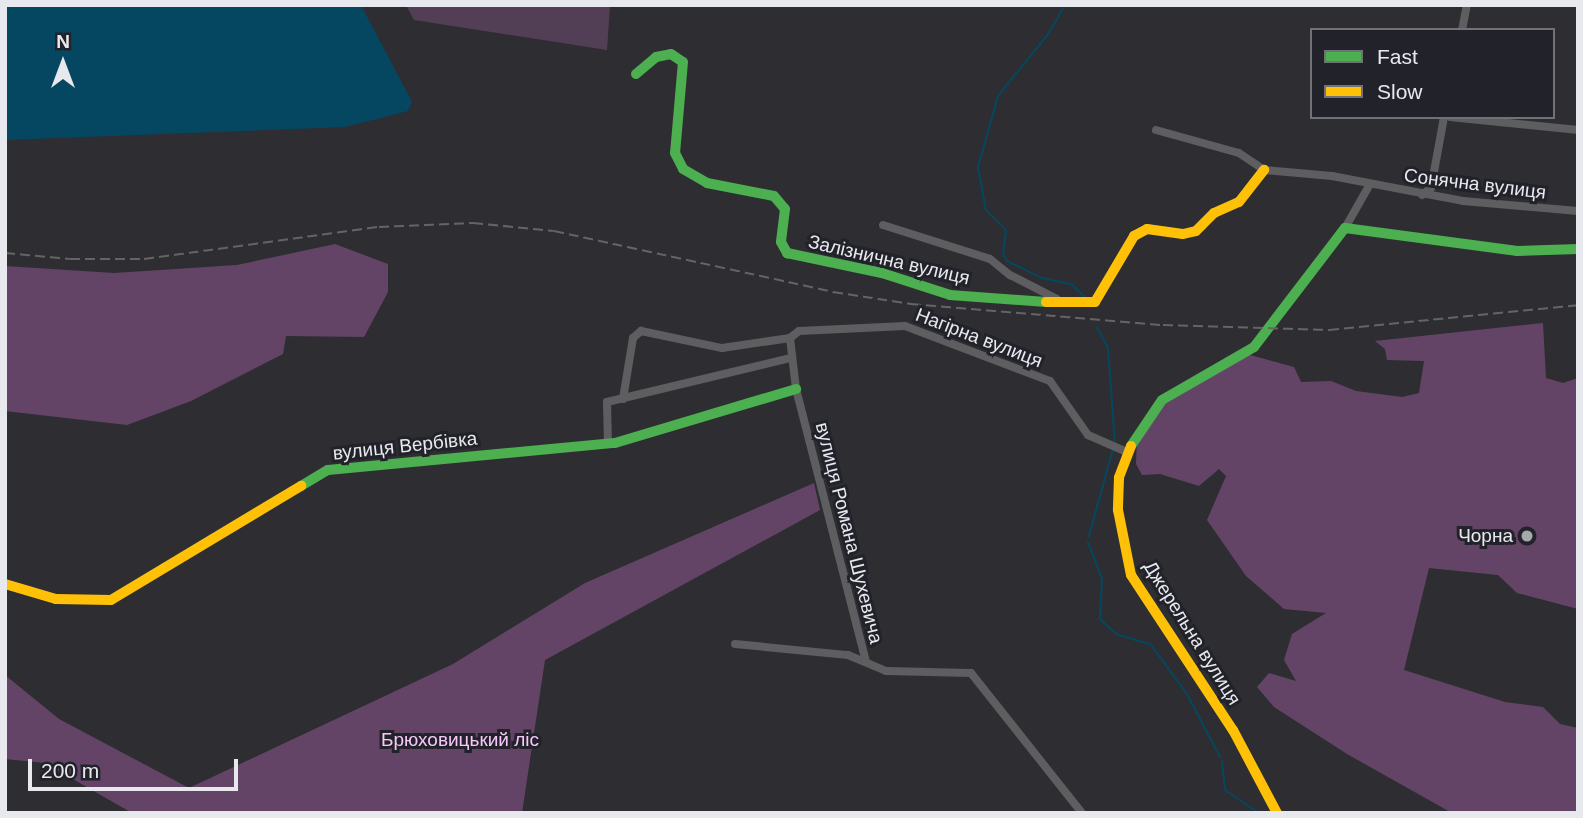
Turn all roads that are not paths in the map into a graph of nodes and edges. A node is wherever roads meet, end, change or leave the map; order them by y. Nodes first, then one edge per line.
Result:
1 (1467, 5) edge
2 (1462, 28) edge
3 (636, 74) dead end
4 (1444, 119) edge
5 (1470, 119) edge
6 (1156, 130) dead end
7 (1578, 130) edge
8 (1264, 170) junction
9 (1369, 186) junction
10 (1422, 195) junction
11 (1578, 211) edge
12 (883, 225) dead end
13 (1345, 228) junction
14 (1578, 249) edge
15 (1057, 299) junction
16 (790, 338) junction
17 (790, 358) junction
18 (796, 389) junction
19 (623, 399) junction
20 (608, 444) junction
21 (1124, 449) junction
22 (5, 584) edge
23 (735, 644) dead end
24 (866, 661) junction
25 (1083, 813) edge
26 (1277, 813) edge

1 - 2 street
3 - 15 street, Залізнична вулиця
4 - 10 street
5 - 7 street
6 - 8 street
8 - 9 street, Сонячна вулиця
8 - 15 street, Залізнична вулиця
9 - 10 street, Сонячна вулиця
9 - 13 street, Джерельна вулиця
10 - 11 street, Сонячна вулиця
12 - 15 street, Залізнична вулиця
13 - 14 street
13 - 21 street, Джерельна вулиця
16 - 17 street, вулиця Романа Шухевича
16 - 19 street, Нагірна вулиця
16 - 21 street, Нагірна вулиця
17 - 18 street, вулиця Романа Шухевича
17 - 19 street
18 - 20 street, вулиця Вербівка
18 - 24 street, вулиця Романа Шухевича
19 - 20 street
20 - 22 street, вулиця Вербівка
21 - 26 street, Джерельна вулиця
23 - 24 street
24 - 25 street, вулиця Романа Шухевича

